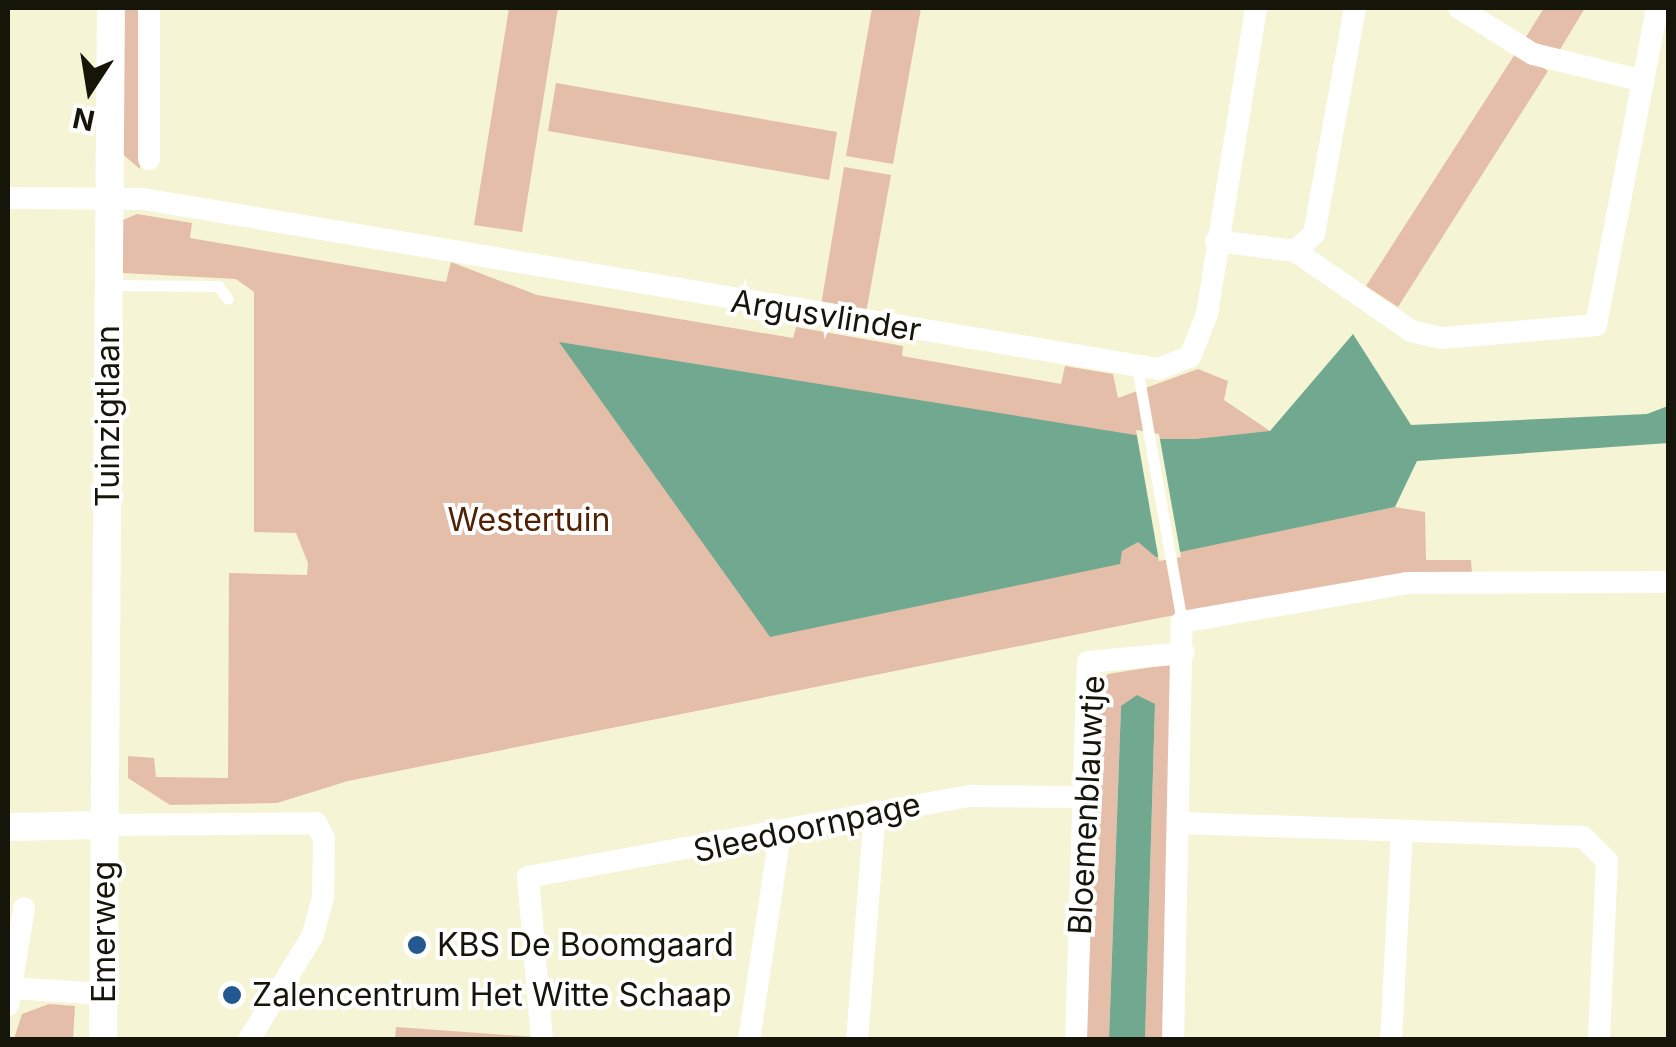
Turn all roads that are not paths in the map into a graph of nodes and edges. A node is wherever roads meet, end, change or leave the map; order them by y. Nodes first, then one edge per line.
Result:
1 (111, 8) edge
2 (148, 8) edge
3 (1256, 8) edge
4 (1355, 8) edge
5 (1458, 8) edge
6 (1656, 8) edge
7 (1644, 81) junction
8 (149, 159) dead end
9 (8, 198) edge
10 (109, 198) junction
11 (1216, 241) junction
12 (1295, 251) junction
13 (109, 285) junction
14 (228, 299) dead end
15 (1137, 367) junction
16 (1668, 582) edge
17 (1182, 622) junction
18 (1184, 653) junction
19 (1086, 797) junction
20 (876, 812) junction
21 (1181, 823) junction
22 (104, 824) junction
23 (8, 827) edge
24 (1402, 832) junction
25 (780, 834) junction
26 (24, 908) dead end
27 (104, 994) junction
28 (10, 997) edge
29 (103, 1040) edge
30 (250, 1040) edge
31 (542, 1040) edge
32 (749, 1040) edge
33 (857, 1040) edge
34 (1076, 1040) edge
35 (1173, 1040) edge
36 (1391, 1040) edge
37 (1599, 1040) edge

1 - 10 street, Tuinzigtlaan
2 - 8 street
3 - 11 street, Argusvlinder
4 - 12 street
5 - 7 street
6 - 7 street
7 - 12 street
9 - 10 street, Argusvlinder
10 - 13 street, Tuinzigtlaan
10 - 15 street, Argusvlinder
11 - 12 street
11 - 15 street, Argusvlinder
13 - 14 lane
13 - 22 street, Tuinzigtlaan
15 - 17 lane
16 - 17 street
17 - 18 street
18 - 19 street, Bloemenblauwtje
18 - 21 street
19 - 20 street, Sleedoornpage
19 - 34 street, Bloemenblauwtje
20 - 25 street, Sleedoornpage
20 - 33 street
21 - 24 street
21 - 35 street
22 - 23 street
22 - 27 street, Emerweg
22 - 30 street
24 - 36 street
24 - 37 street
25 - 31 street, Sleedoornpage
25 - 32 street
26 - 28 street
27 - 28 street
27 - 29 street, Emerweg

